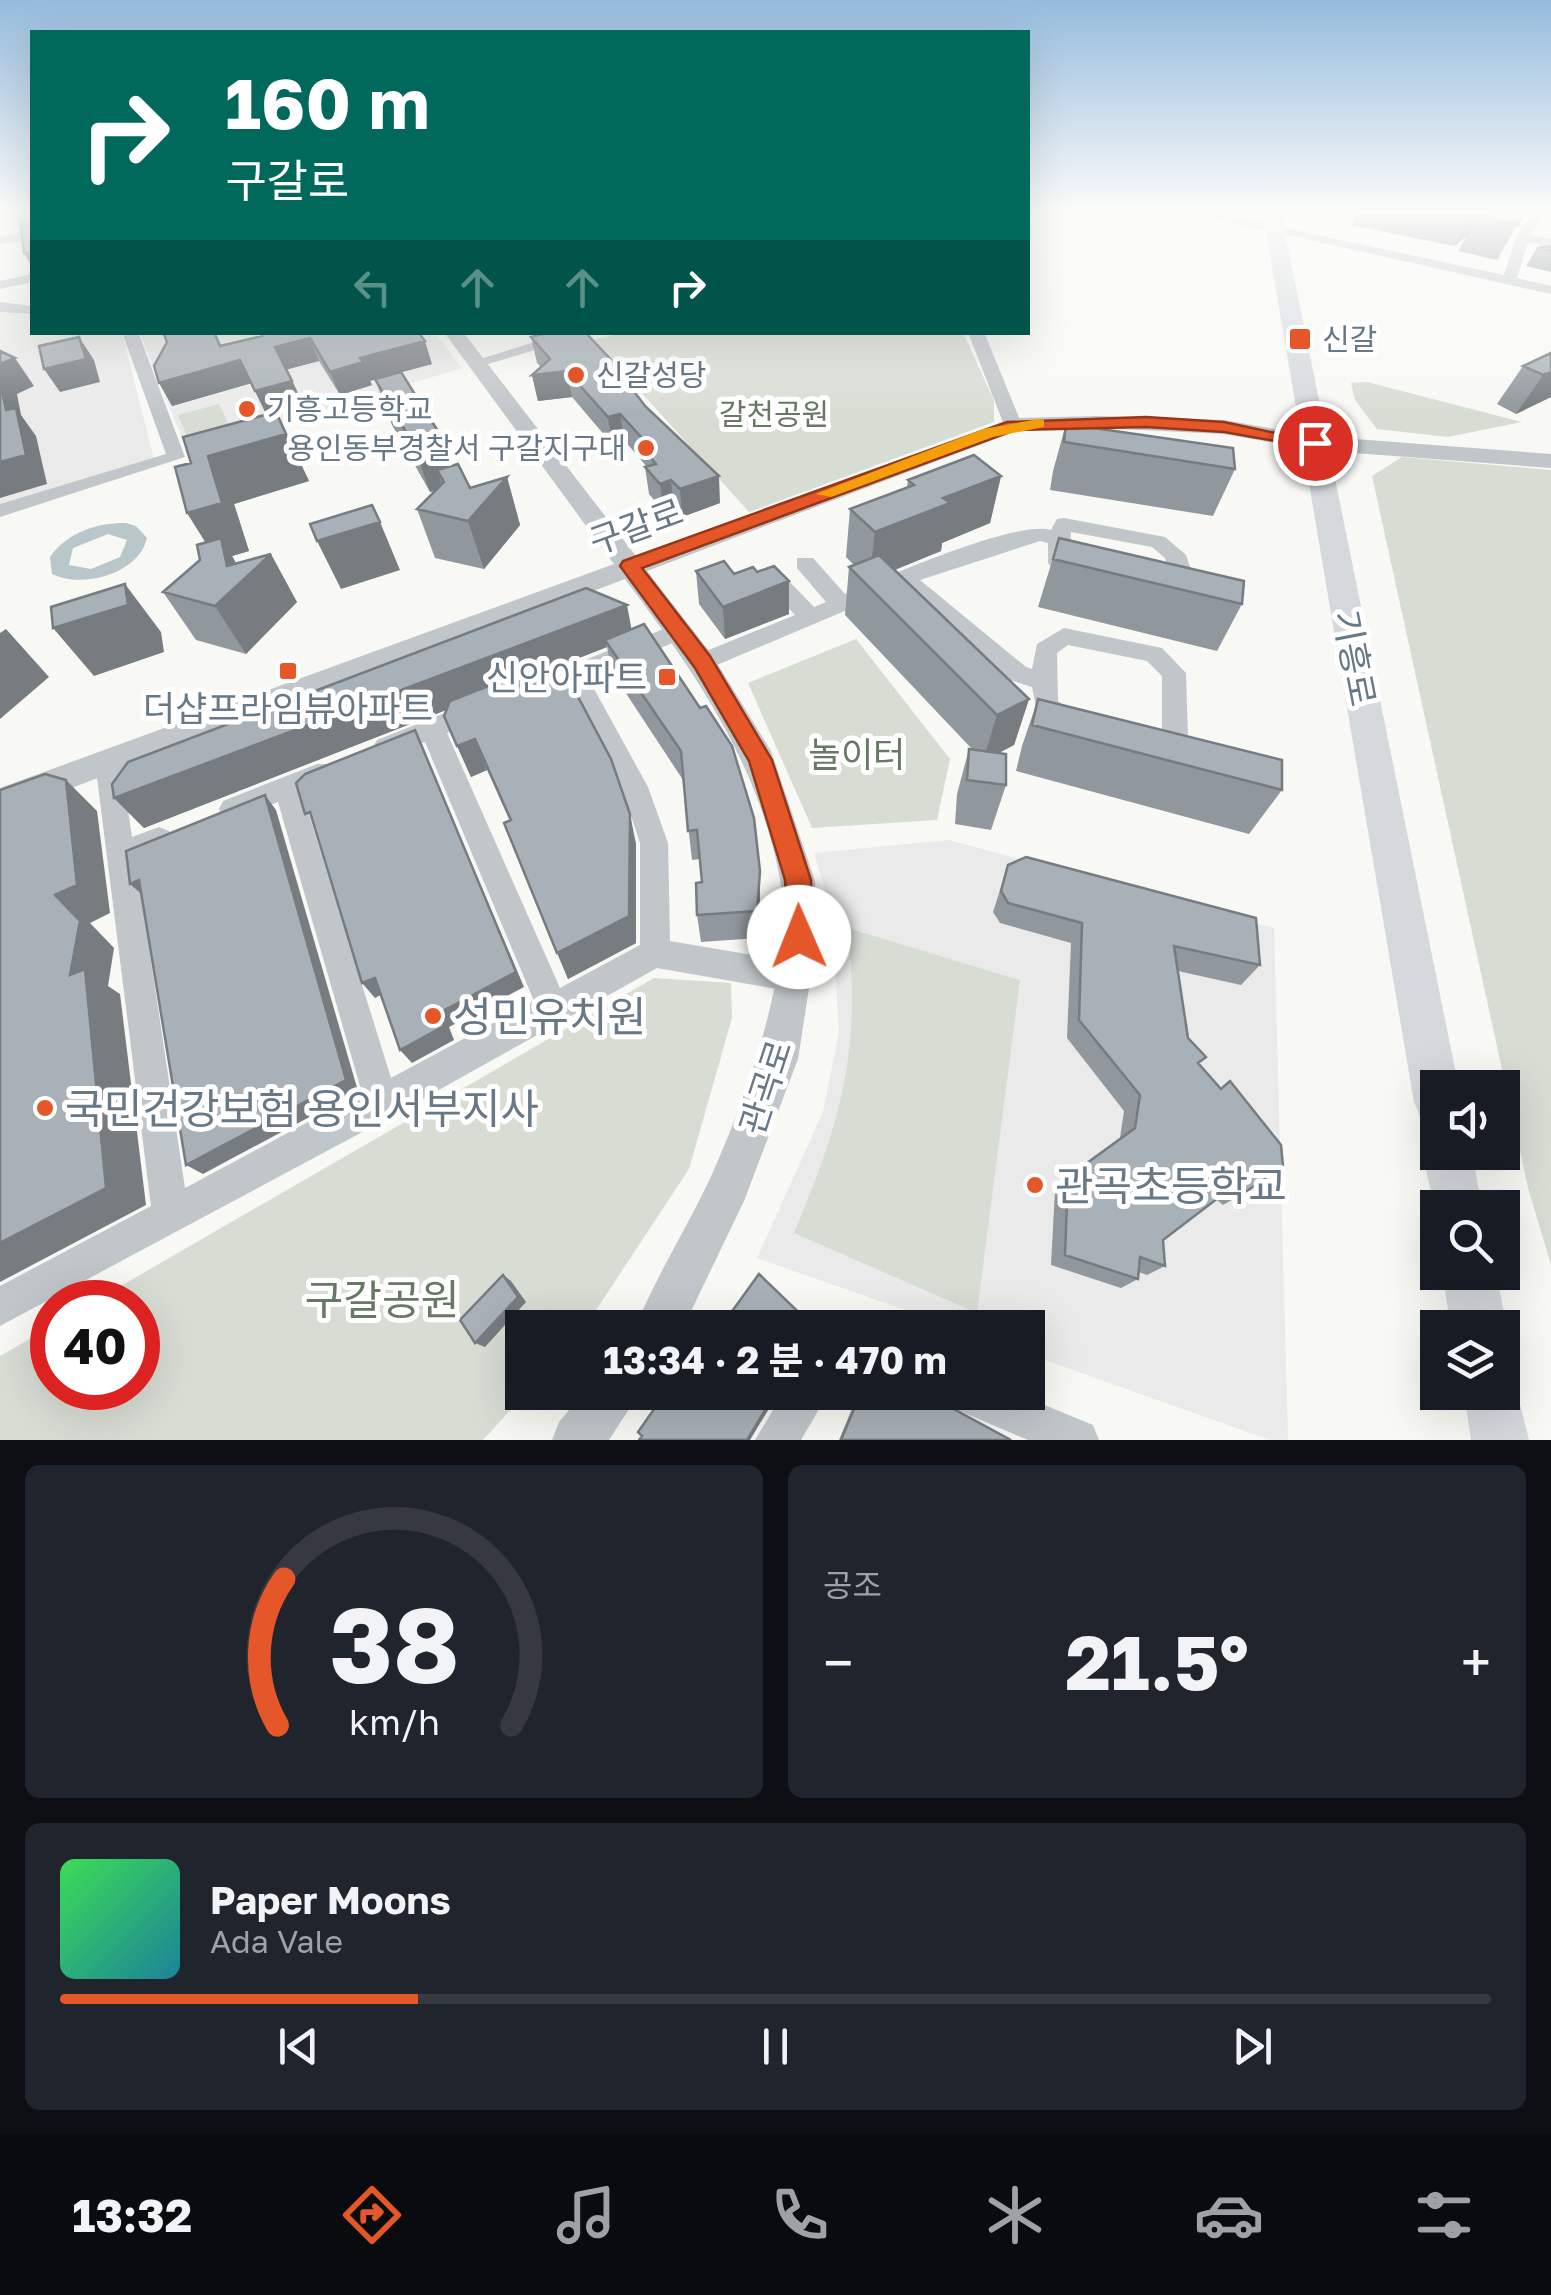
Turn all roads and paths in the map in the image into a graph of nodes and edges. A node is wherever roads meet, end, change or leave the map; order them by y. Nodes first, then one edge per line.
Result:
1 (1285, 280) edge
2 (1506, 280) edge
3 (1510, 281) joint
4 (1551, 290) edge
5 (0, 307) edge
6 (30, 310) edge
7 (131, 335) edge
8 (455, 335) edge
9 (576, 335) edge
10 (977, 335) edge
11 (475, 363) junction
12 (1013, 425) junction
13 (1315, 443) junction
14 (1551, 460) edge
15 (0, 511) edge
16 (1058, 540) junction
17 (806, 564) dead end
18 (630, 566) junction
19 (773, 578) edge
20 (904, 578) junction
21 (1089, 579) edge
22 (1156, 591) edge
23 (841, 604) junction
24 (810, 617) junction
25 (678, 631) junction
26 (702, 662) junction
27 (574, 674) junction
28 (1044, 681) junction
29 (432, 728) junction
30 (1089, 730) edge
31 (1126, 741) edge
32 (108, 762) junction
33 (287, 787) junction
34 (0, 802) edge
35 (121, 854) junction
36 (654, 953) junction
37 (794, 977) junction
38 (553, 1008) junction
39 (1432, 1070) edge
40 (382, 1103) junction
41 (171, 1215) junction
42 (0, 1308) edge
43 (668, 1310) edge
44 (601, 1410) edge
45 (797, 1410) edge
46 (1006, 1410) edge
47 (1495, 1410) edge
48 (577, 1440) edge
49 (776, 1440) edge
50 (1078, 1440) edge
51 (1500, 1440) edge

1 - 13 main road, 기흥로
2 - 3 street
3 - 4 street
5 - 6 street
7 - 15 street
8 - 11 street, 관곡로
9 - 11 street
10 - 12 street
11 - 18 street, 관곡로
12 - 13 street, 구갈로
12 - 18 street, 구갈로
13 - 14 street, 구갈로
13 - 39 main road, 기흥로
16 - 20 street
16 - 21 street
16 - 22 street
17 - 23 street
18 - 25 street, 관곡로
18 - 32 street, 구갈로
19 - 24 street
20 - 23 street
20 - 28 street
23 - 24 street
24 - 26 street
25 - 26 street, 관곡로
25 - 27 street
26 - 37 street, 관곡로
27 - 29 street
27 - 36 street
28 - 30 street
28 - 31 street
29 - 33 street
29 - 38 street
32 - 34 street, 구갈로
32 - 35 street
33 - 35 street
33 - 40 street
35 - 41 street
36 - 37 street
36 - 38 street
37 - 43 street, 관곡로
38 - 40 street
40 - 41 street
41 - 42 street
44 - 48 street
45 - 49 street
46 - 50 street
47 - 51 main road

